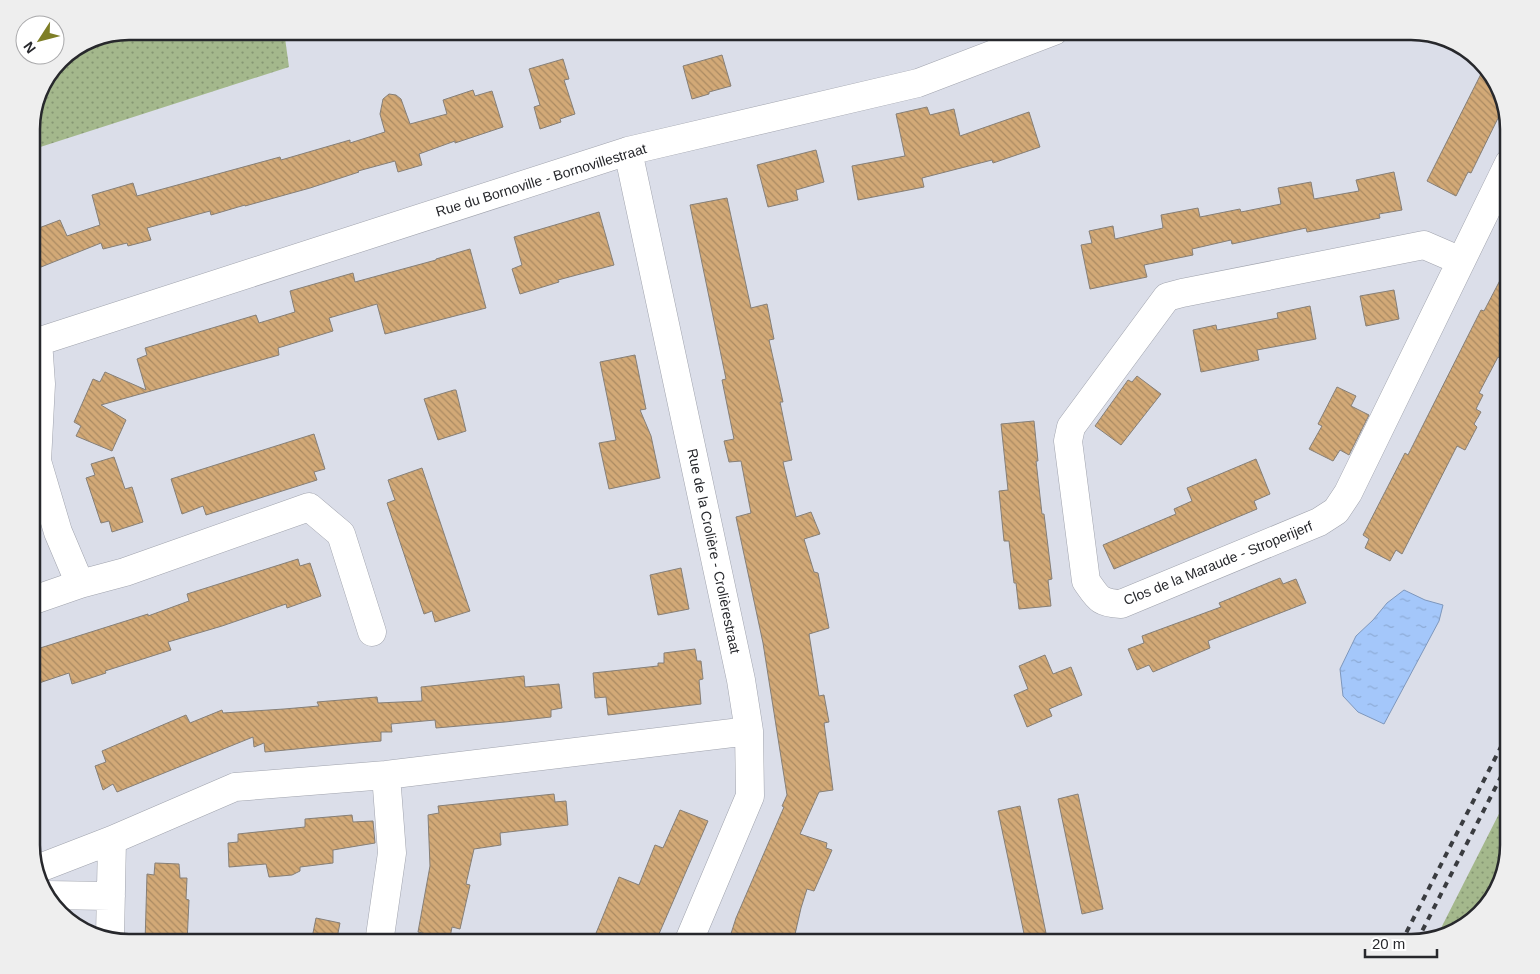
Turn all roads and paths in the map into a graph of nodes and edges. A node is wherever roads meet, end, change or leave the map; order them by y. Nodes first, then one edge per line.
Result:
1 (1030, 40) edge
2 (628, 151) junction
3 (1500, 181) edge
4 (1461, 261) junction
5 (40, 341) edge
6 (40, 377) edge
7 (40, 394) edge
8 (40, 476) edge
9 (80, 584) junction
10 (40, 599) edge
11 (372, 632) dead end
12 (749, 731) junction
13 (386, 775) junction
14 (112, 840) junction
15 (43, 867) edge
16 (56, 895) edge
17 (111, 896) junction
18 (110, 932) edge
19 (380, 934) edge
20 (692, 934) edge

1 - 2 street, Rue du Bornoville - Bornovillestraat
2 - 5 street, Rue du Bornoville - Bornovillestraat
2 - 12 street, Rue de la Crolière - Crolièrestraat
3 - 4 street, Clos de la Maraude - Stroperijerf
4 - 4 street, Clos de la Maraude - Stroperijerf
6 - 7 street
8 - 9 street
9 - 10 street
9 - 11 street
12 - 13 street
12 - 20 street, Rue de la Crolière - Crolièrestraat
13 - 14 street
13 - 19 street
14 - 15 street
14 - 17 street
16 - 17 street
17 - 18 street

